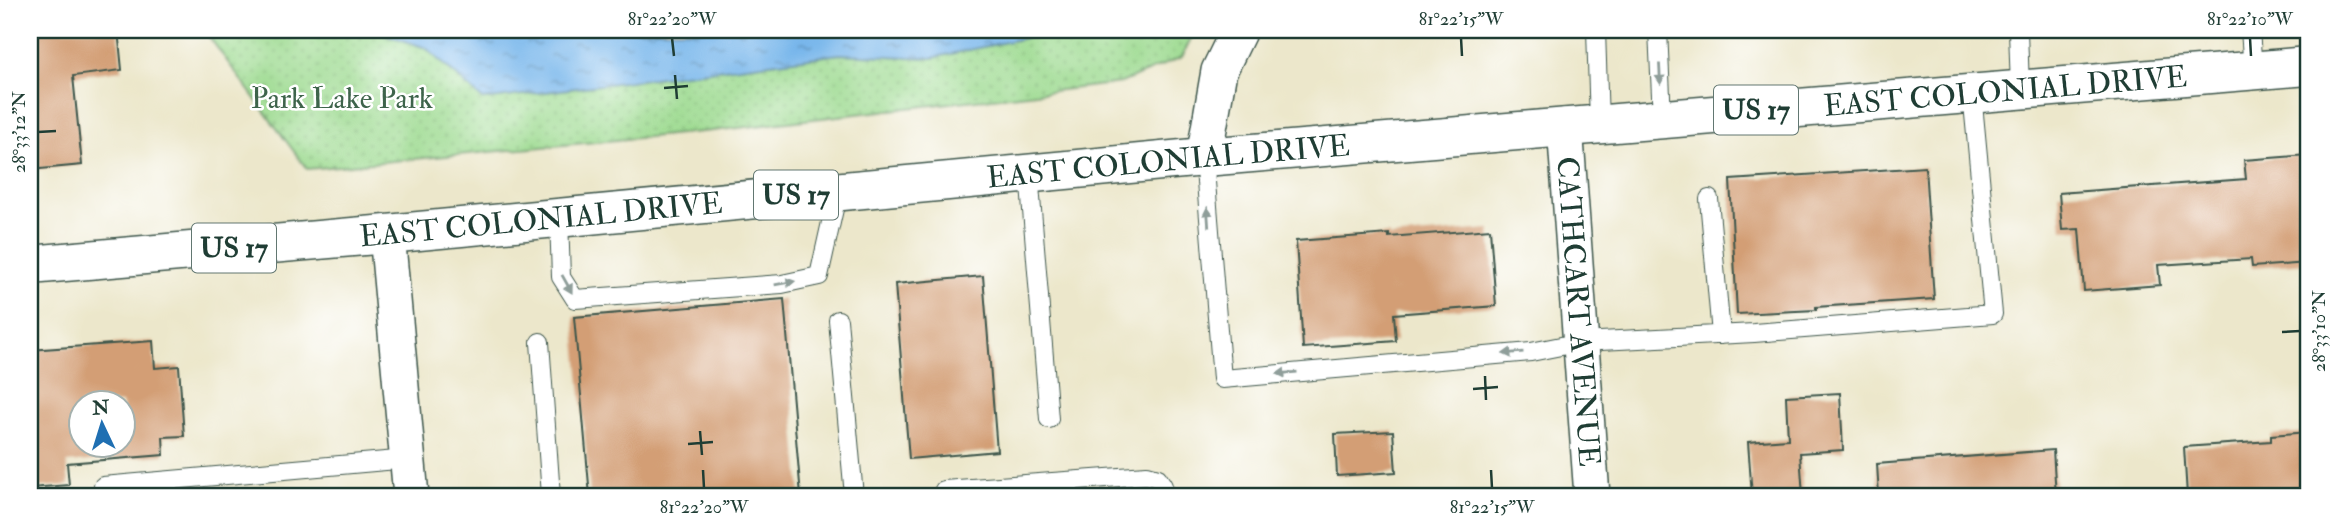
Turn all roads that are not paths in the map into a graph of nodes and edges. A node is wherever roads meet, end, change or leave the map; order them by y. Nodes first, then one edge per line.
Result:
1 (1238, 30) edge
2 (1597, 30) edge
3 (1658, 30) edge
4 (2018, 30) edge
5 (2250, 30) edge
6 (2308, 66) edge
7 (2253, 70) junction
8 (2020, 89) junction
9 (1972, 93) junction
10 (1662, 118) junction
11 (1582, 124) junction
12 (1204, 157) junction
13 (1029, 173) junction
14 (838, 191) junction
15 (1709, 199) dead end
16 (559, 218) junction
17 (387, 234) junction
18 (30, 265) edge
19 (838, 320) dead end
20 (1721, 335) junction
21 (540, 342) dead end
22 (1581, 342) junction
23 (1049, 419) dead end
24 (408, 459) junction
25 (1058, 489) edge
26 (944, 490) dead end
27 (104, 496) edge
28 (411, 496) edge
29 (551, 496) edge
30 (854, 496) edge
31 (1163, 496) edge
32 (1591, 496) edge

1 - 12 street
2 - 11 lane
3 -> 10 lane
4 - 8 lane
5 - 7 lane
6 - 7 highway, EAST COLONIAL DRIVE / US 17
7 - 8 highway, EAST COLONIAL DRIVE / US 17
8 - 9 highway, EAST COLONIAL DRIVE / US 17
9 - 10 highway, EAST COLONIAL DRIVE / US 17
9 - 20 lane
10 - 11 highway, EAST COLONIAL DRIVE / US 17
11 - 12 highway, EAST COLONIAL DRIVE / US 17
11 - 22 street, CATHCART AVENUE
12 - 13 highway, EAST COLONIAL DRIVE / US 17
22 -> 12 lane
13 - 14 highway, EAST COLONIAL DRIVE / US 17
13 - 23 lane
14 - 16 highway, EAST COLONIAL DRIVE / US 17
16 -> 14 lane
15 - 20 lane
16 - 17 highway, EAST COLONIAL DRIVE / US 17
17 - 18 highway, EAST COLONIAL DRIVE / US 17
17 - 24 street
19 - 30 lane
20 - 22 lane
21 - 29 lane
22 - 32 street, CATHCART AVENUE
24 - 27 lane
24 - 28 street
25 - 26 lane
25 - 31 lane

